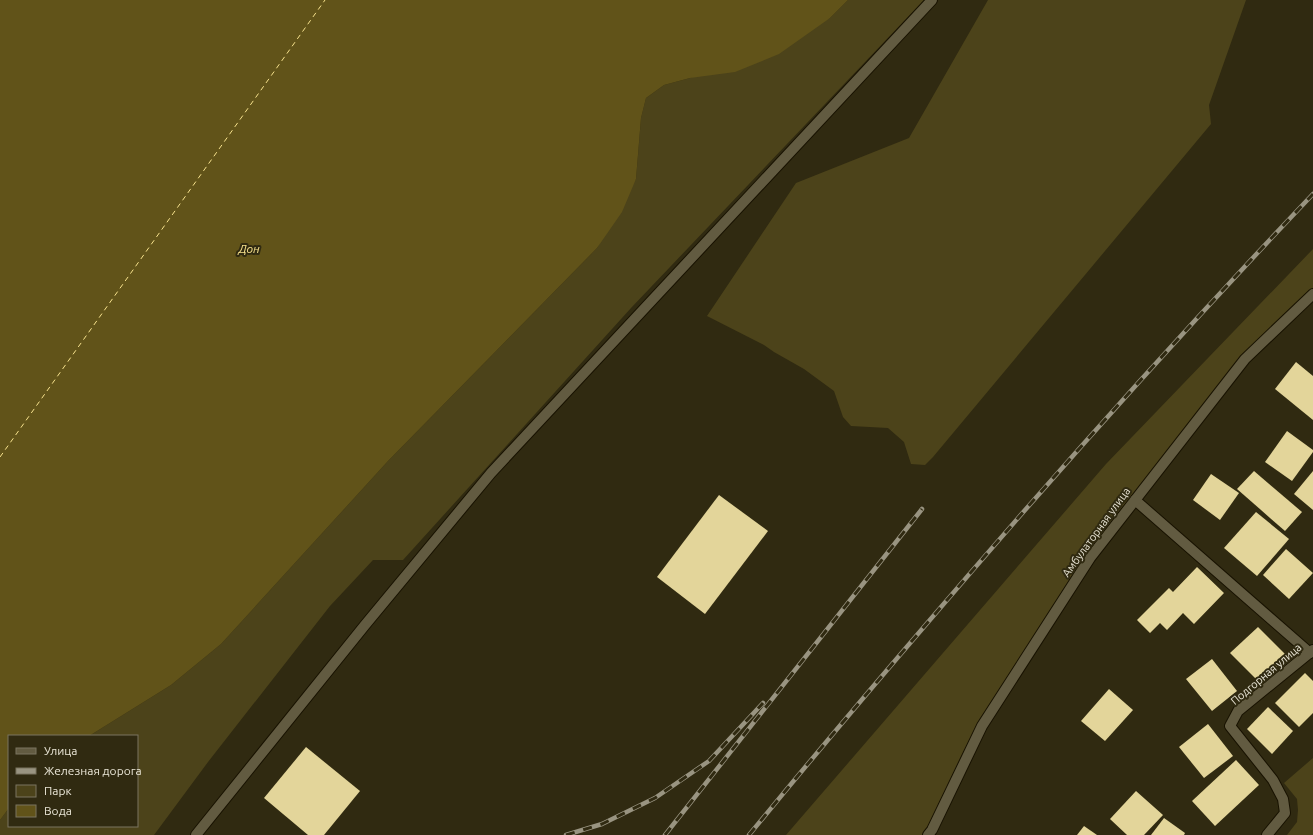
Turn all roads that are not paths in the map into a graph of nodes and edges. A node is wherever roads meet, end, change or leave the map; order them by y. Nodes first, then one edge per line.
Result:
1 (932, 0) edge
2 (1313, 294) edge
3 (1135, 500) junction
4 (1312, 651) edge
5 (196, 835) edge
6 (928, 835) edge
7 (1267, 835) edge

1 - 5 street
2 - 3 street, Амбулаторная улица
3 - 4 street
3 - 6 street, Амбулаторная улица
4 - 7 street, Подгорная улица

